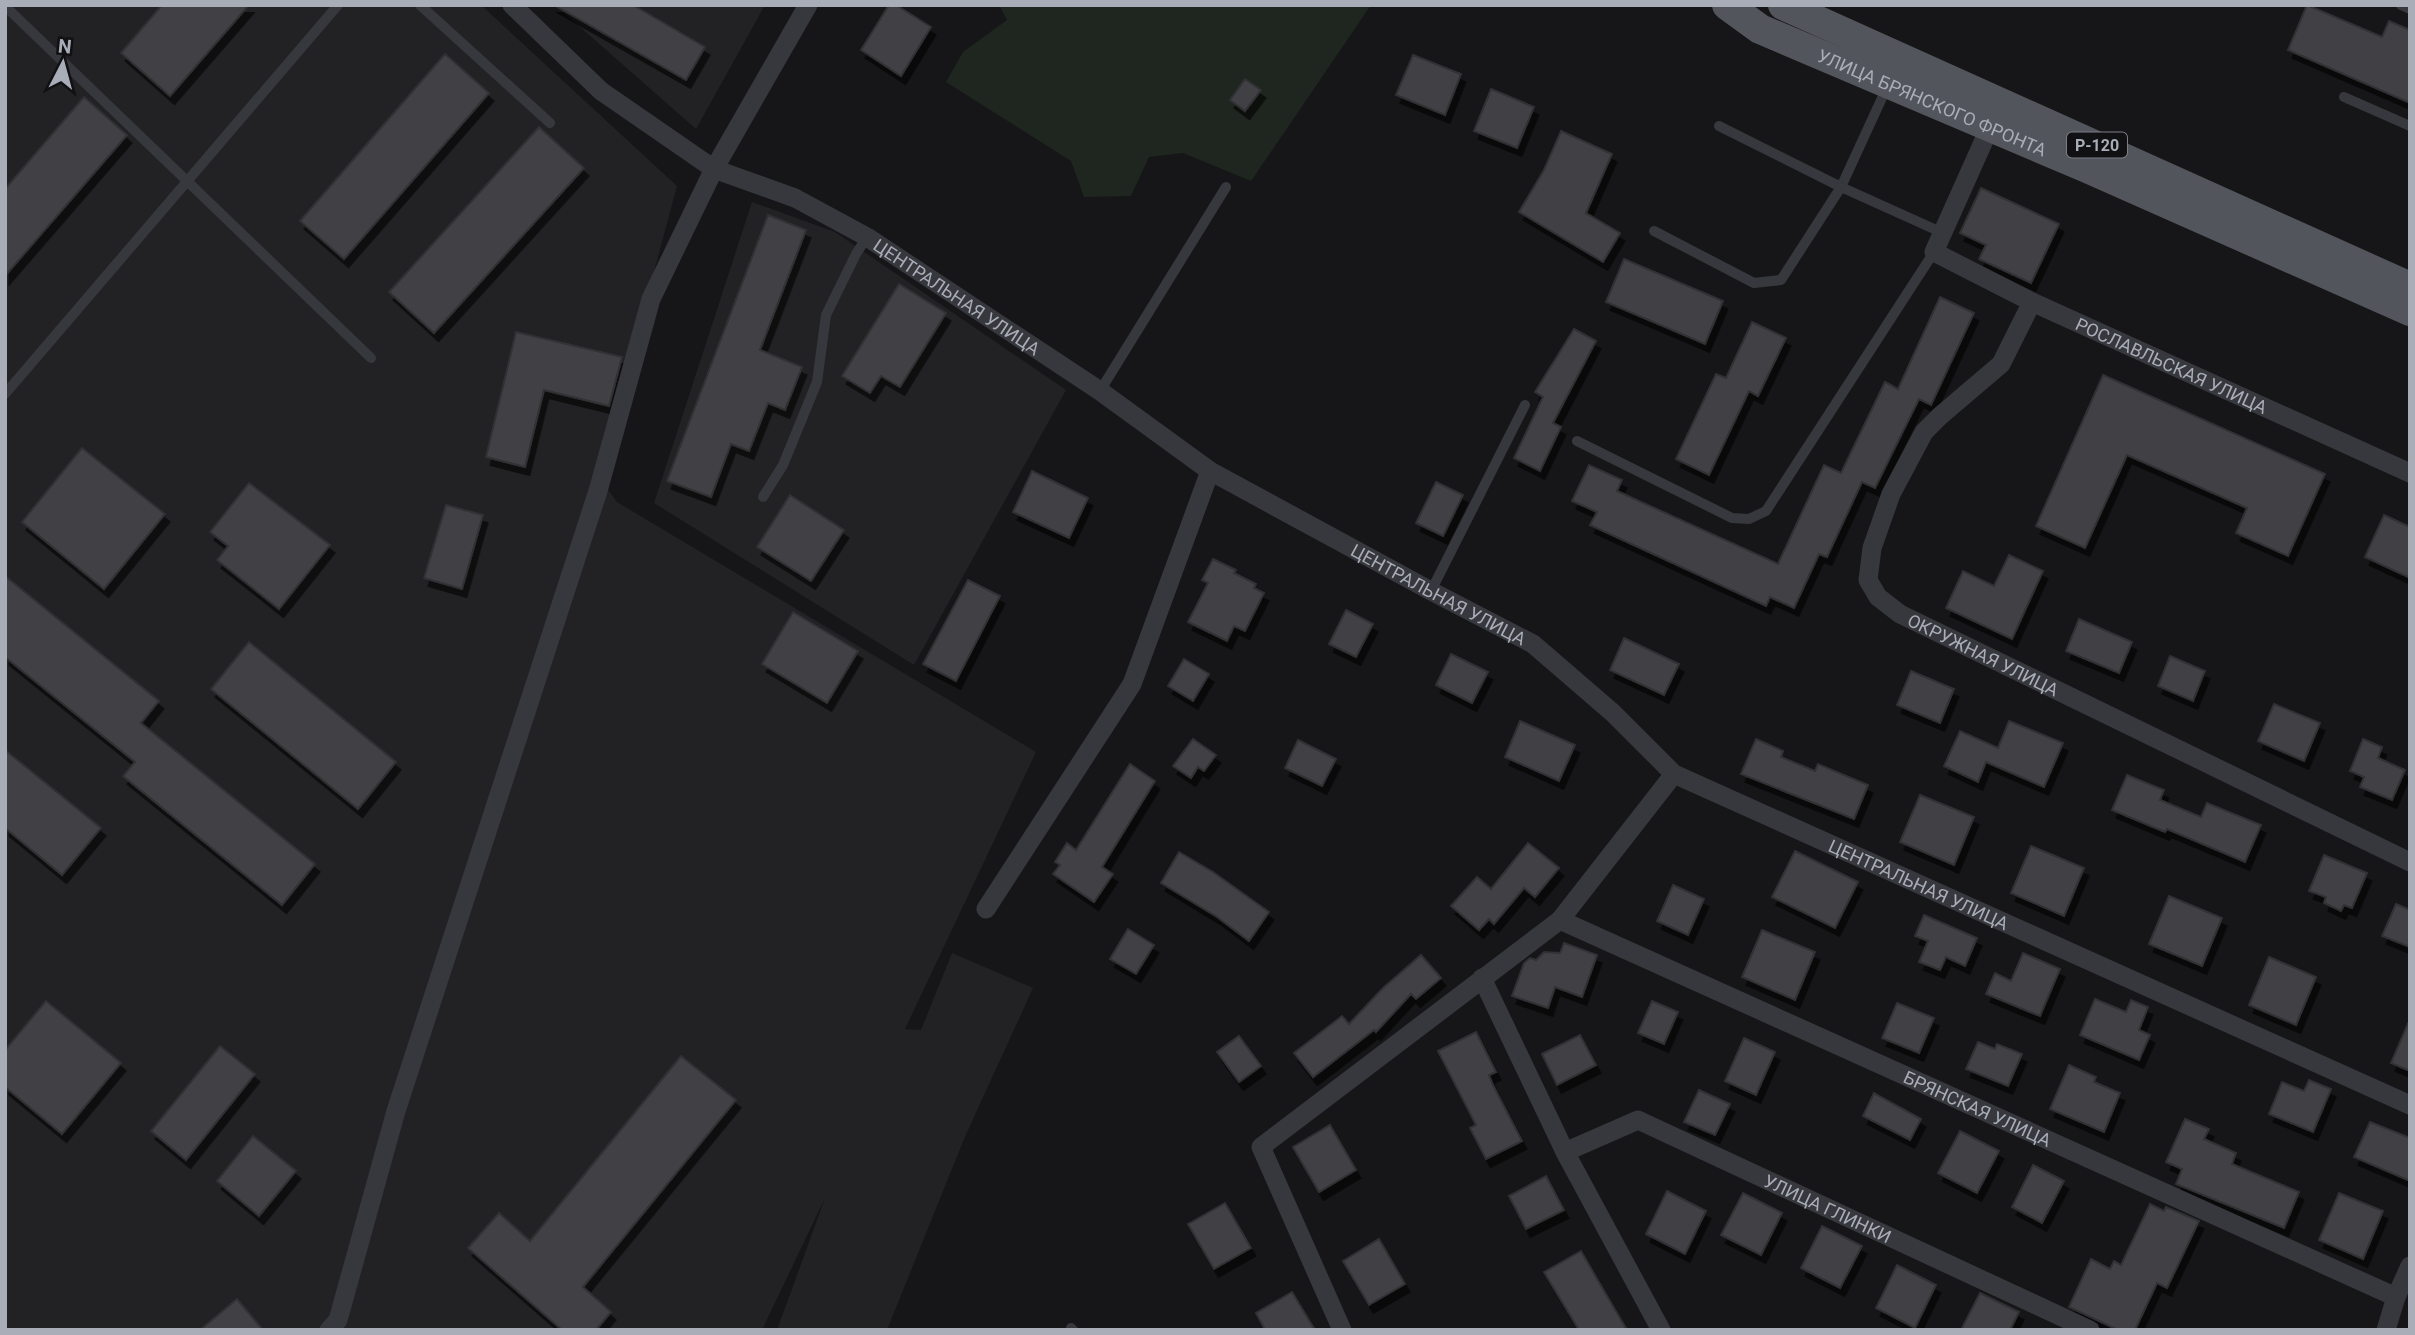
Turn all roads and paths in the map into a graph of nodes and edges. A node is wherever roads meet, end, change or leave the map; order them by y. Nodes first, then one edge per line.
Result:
1 (338, 5) edge
2 (420, 5) edge
3 (512, 5) edge
4 (808, 5) edge
5 (1727, 5) edge
6 (1783, 5) edge
7 (2401, 5) edge
8 (5, 6) edge
9 (2410, 9) edge
10 (1894, 71) junction
11 (2344, 97) dead end
12 (1995, 115) junction
13 (550, 123) dead end
14 (1719, 126) dead end
15 (2410, 126) edge
16 (714, 169) junction
17 (188, 181) junction
18 (1226, 187) dead end
19 (1841, 187) junction
20 (1654, 231) dead end
21 (1943, 233) junction
22 (867, 237) junction
23 (1934, 252) junction
24 (2410, 286) edge
25 (2032, 302) junction
26 (2410, 311) edge
27 (371, 358) dead end
28 (1100, 391) junction
29 (5, 394) edge
30 (1525, 405) dead end
31 (1577, 441) dead end
32 (1210, 471) junction
33 (2410, 473) edge
34 (763, 497) dead end
35 (1431, 591) junction
36 (1674, 774) junction
37 (2410, 862) edge
38 (986, 909) dead end
39 (1560, 920) junction
40 (1482, 978) junction
41 (2410, 1105) edge
42 (1565, 1152) junction
43 (2410, 1266) edge
44 (2396, 1297) junction
45 (329, 1330) edge
46 (1342, 1330) edge
47 (1661, 1330) edge
48 (2090, 1330) edge
49 (2386, 1330) edge

1 - 17 lane
2 - 13 lane
3 - 16 street, ЦЕНТРАЛЬНАЯ УЛИЦА
4 - 16 street
5 - 10 main road, УЛИЦА БРЯНСКОГО ФРОНТА
6 - 10 main road, УЛИЦА БРЯНСКОГО ФРОНТА / Р-120
7 - 9 lane
8 - 17 lane
10 - 12 main road, УЛИЦА БРЯНСКОГО ФРОНТА / Р-120
10 - 19 lane
11 - 15 lane
12 - 21 street
12 - 24 main road, УЛИЦА БРЯНСКОГО ФРОНТА / Р-120
12 - 26 main road, УЛИЦА БРЯНСКОГО ФРОНТА
14 - 19 lane
16 - 22 street, ЦЕНТРАЛЬНАЯ УЛИЦА
16 - 45 street
17 - 27 lane
17 - 29 lane
18 - 28 lane
19 - 20 lane
19 - 21 lane
21 - 23 street
22 - 28 street, ЦЕНТРАЛЬНАЯ УЛИЦА
22 - 34 lane
23 - 25 street, РОСЛАВЛЬСКАЯ УЛИЦА
23 - 31 lane
25 - 33 street, РОСЛАВЛЬСКАЯ УЛИЦА
25 - 37 street, ОКРУЖНАЯ УЛИЦА
28 - 32 street, ЦЕНТРАЛЬНАЯ УЛИЦА
30 - 35 lane
32 - 35 street, ЦЕНТРАЛЬНАЯ УЛИЦА
32 - 38 street
35 - 36 street, ЦЕНТРАЛЬНАЯ УЛИЦА
36 - 39 street
36 - 41 street, ЦЕНТРАЛЬНАЯ УЛИЦА
39 - 40 street
39 - 44 street, БРЯНСКАЯ УЛИЦА
40 - 42 street
40 - 46 street
42 - 47 street
42 - 48 street, УЛИЦА ГЛИНКИ
43 - 44 street
44 - 49 street

